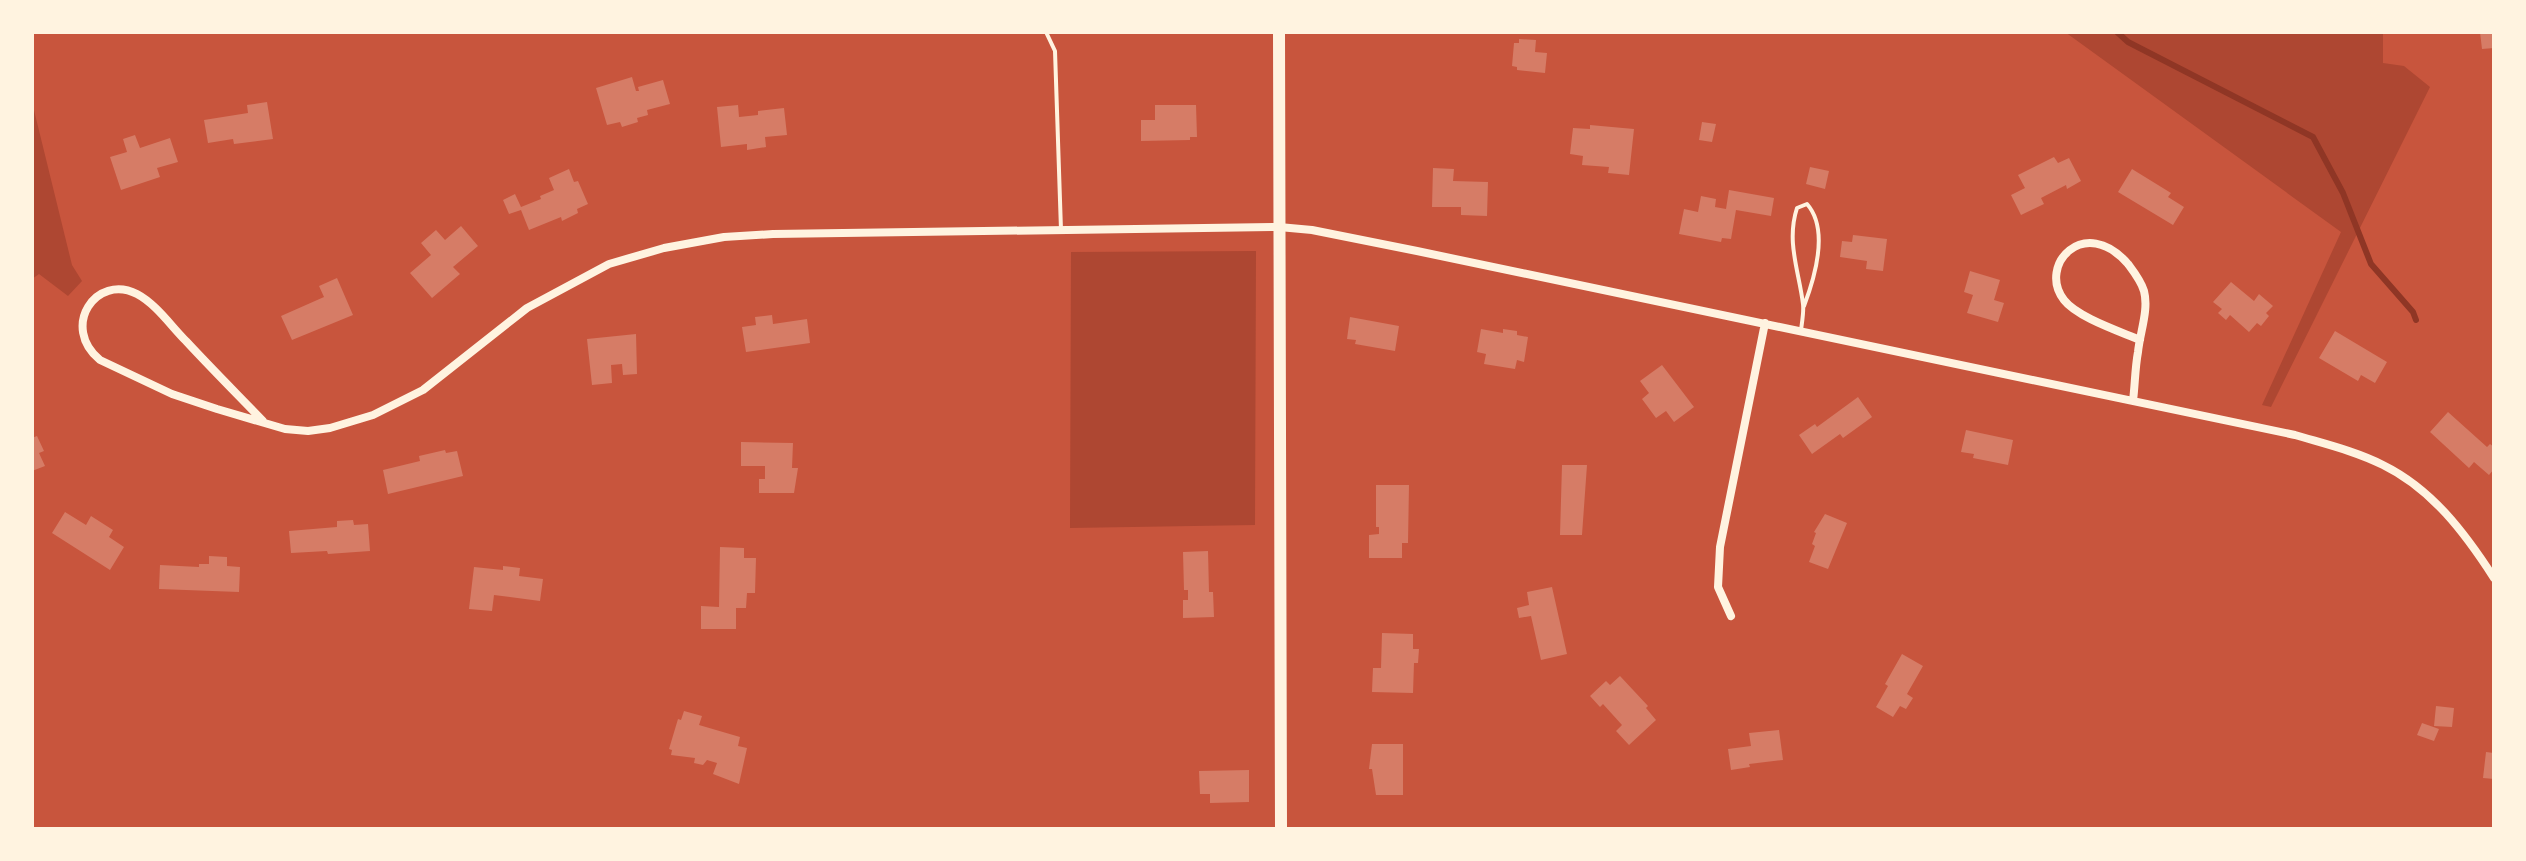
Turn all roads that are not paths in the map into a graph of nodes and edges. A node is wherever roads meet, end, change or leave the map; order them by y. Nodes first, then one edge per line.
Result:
1 (1046, 32) edge
2 (1279, 32) edge
3 (1279, 227) junction
4 (1061, 232) junction
5 (1804, 306) junction
6 (1765, 323) junction
7 (1801, 330) junction
8 (2140, 340) junction
9 (2133, 401) junction
10 (263, 421) junction
11 (2494, 578) edge
12 (1731, 616) dead end
13 (1281, 829) edge

1 - 4 lane
2 - 3 main road
3 - 4 street
3 - 6 street
3 - 13 main road
4 - 10 street
5 - 5 lane
5 - 7 lane
6 - 7 street
6 - 12 street
7 - 9 street
8 - 8 street
8 - 9 street
9 - 11 street
10 - 10 street

